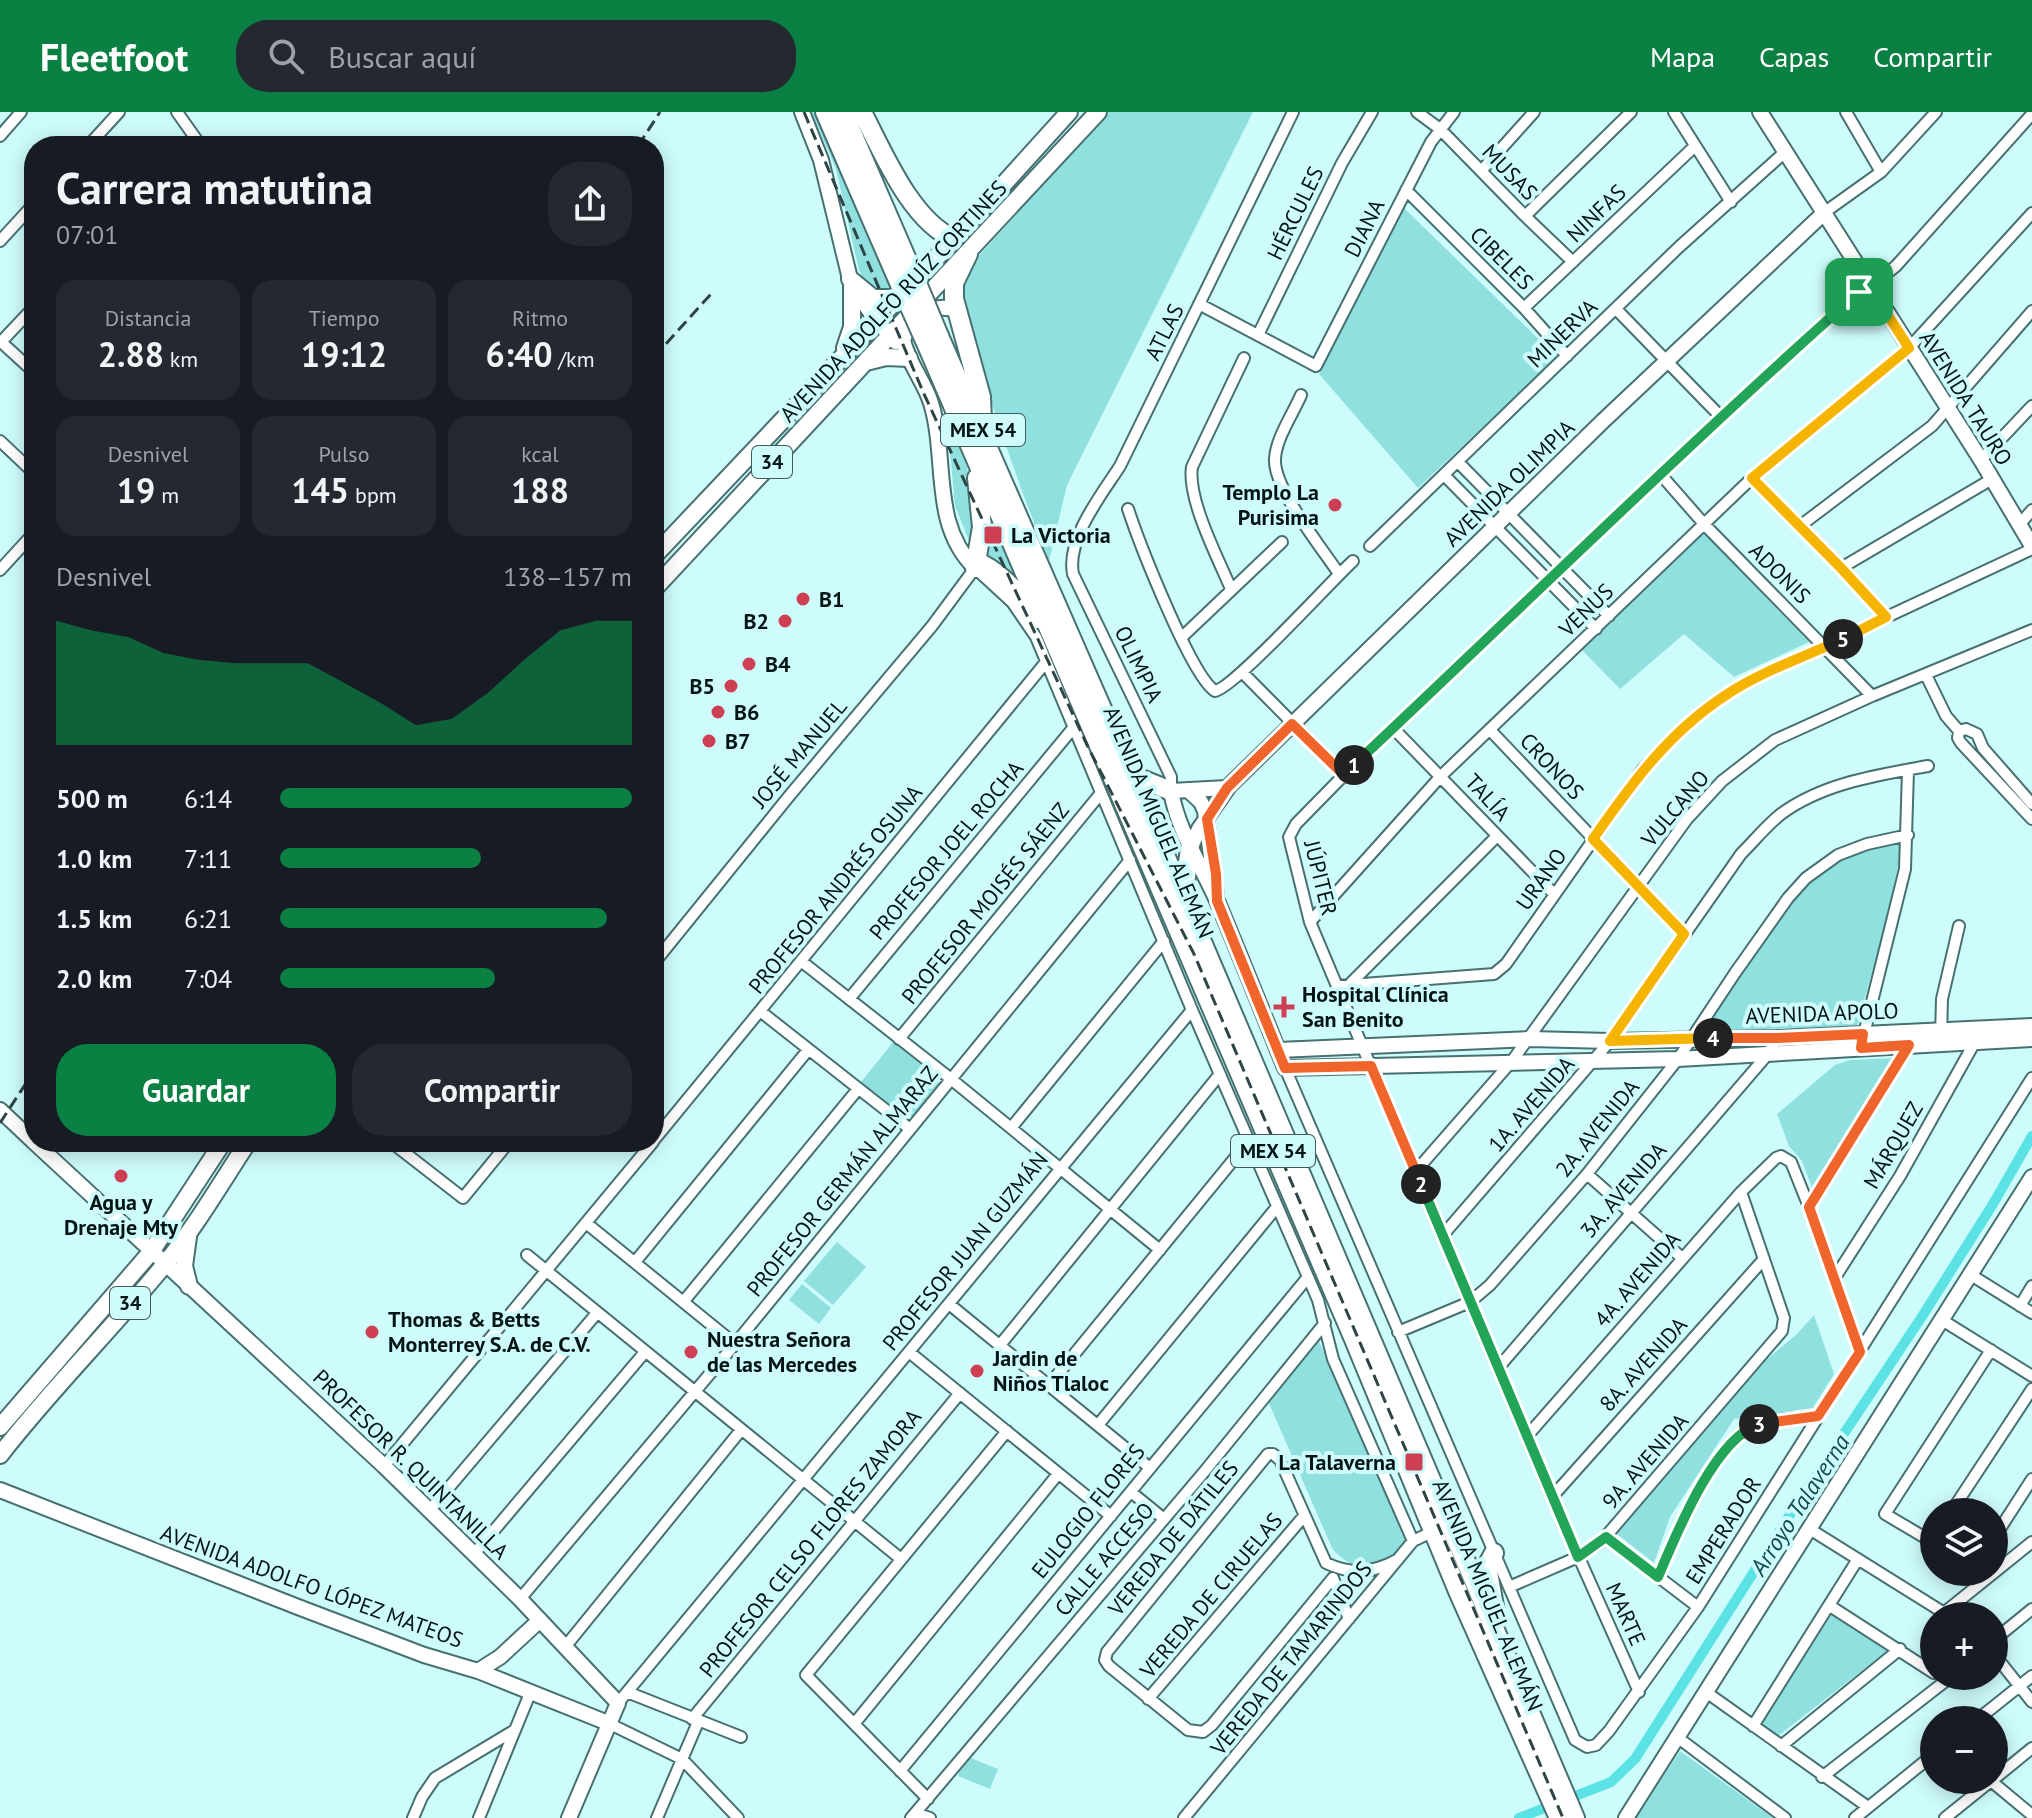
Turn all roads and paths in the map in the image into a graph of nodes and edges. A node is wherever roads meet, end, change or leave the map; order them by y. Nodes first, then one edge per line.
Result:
1 (21, 112) edge
2 (119, 112) edge
3 (177, 112) edge
4 (802, 112) edge
5 (825, 112) edge
6 (843, 112) edge
7 (862, 112) edge
8 (1069, 112) edge
9 (1098, 112) edge
10 (1293, 112) edge
11 (1372, 112) edge
12 (1417, 112) edge
13 (1454, 112) edge
14 (1534, 112) edge
15 (1631, 112) edge
16 (1674, 112) edge
17 (1760, 112) edge
18 (1846, 112) edge
19 (1936, 112) edge
20 (2030, 122) edge
21 (1440, 129) junction
22 (0, 136) edge
23 (97, 136) edge
24 (194, 136) edge
25 (1695, 146) junction
26 (1785, 152) junction
27 (1482, 170) junction
28 (1881, 172) junction
29 (1406, 190) junction
30 (1731, 202) junction
31 (1825, 212) junction
32 (2032, 213) edge
33 (24, 214) edge
34 (1525, 216) junction
35 (1, 238) edge
36 (954, 239) junction
37 (968, 254) junction
38 (1573, 262) junction
39 (851, 283) junction
40 (1869, 286) junction
41 (904, 287) junction
42 (1199, 304) junction
43 (1524, 308) junction
44 (1616, 309) junction
45 (956, 310) junction
46 (2032, 311) edge
47 (24, 317) edge
48 (876, 320) junction
49 (1258, 335) junction
50 (891, 336) junction
51 (932, 339) junction
52 (1, 341) edge
53 (1909, 348) junction
54 (842, 356) junction
55 (1567, 356) junction
56 (909, 358) junction
57 (1244, 358) dead end
58 (1665, 362) junction
59 (24, 363) edge
60 (865, 363) junction
61 (1301, 395) dead end
62 (2032, 406) edge
63 (1947, 409) junction
64 (1720, 416) junction
65 (981, 426) junction
66 (2, 447) edge
67 (974, 451) junction
68 (1981, 460) junction
69 (1458, 462) junction
70 (24, 465) edge
71 (1444, 475) junction
72 (1662, 476) junction
73 (1752, 478) junction
74 (1992, 479) junction
75 (1128, 509) dead end
76 (2032, 510) edge
77 (1510, 514) junction
78 (1704, 524) junction
79 (2019, 525) junction
80 (1800, 526) junction
81 (1496, 527) junction
82 (1282, 542) dead end
83 (24, 544) edge
84 (664, 545) edge
85 (1370, 546) dead end
86 (2032, 548) edge
87 (1353, 561) dead end
88 (975, 568) junction
89 (1072, 568) joint
90 (1563, 568) junction
91 (1841, 568) junction
92 (0, 570) edge
93 (1339, 574) junction
94 (664, 578) edge
95 (1548, 581) junction
96 (1231, 589) junction
97 (1609, 616) junction
98 (1886, 617) junction
99 (1596, 629) junction
100 (2032, 630) edge
101 (1181, 638) junction
102 (1055, 641) junction
103 (1826, 647) junction
104 (1046, 662) junction
105 (1242, 672) junction
106 (1926, 675) junction
107 (1872, 696) junction
108 (1292, 724) junction
109 (1074, 727) junction
110 (1393, 728) junction
111 (1490, 730) junction
112 (1959, 731) junction
113 (1928, 766) dead end
114 (1908, 770) junction
115 (1131, 775) junction
116 (1344, 775) junction
117 (1441, 776) junction
118 (1177, 786) junction
119 (1227, 788) junction
120 (1101, 793) junction
121 (2032, 804) edge
122 (1207, 819) junction
123 (2032, 819) edge
124 (1908, 835) junction
125 (1497, 836) junction
126 (1593, 839) junction
127 (1190, 849) junction
128 (1130, 860) junction
129 (1638, 887) junction
130 (1554, 894) junction
131 (1183, 899) junction
132 (1217, 901) junction
133 (1310, 922) junction
134 (1959, 926) dead end
135 (1684, 934) junction
136 (1164, 941) junction
137 (664, 951) edge
138 (801, 961) junction
139 (1351, 983) junction
140 (1337, 986) junction
141 (849, 999) junction
142 (1192, 1010) junction
143 (760, 1011) junction
144 (2032, 1026) edge
145 (1983, 1027) junction
146 (1941, 1036) junction
147 (1693, 1038) junction
148 (1777, 1038) junction
149 (899, 1039) junction
150 (1530, 1039) junction
151 (2032, 1039) edge
152 (1610, 1041) junction
153 (1862, 1041) junction
154 (1975, 1042) junction
155 (1909, 1045) junction
156 (1362, 1047) junction
157 (808, 1050) junction
158 (1278, 1050) junction
159 (1768, 1054) junction
160 (1596, 1059) junction
161 (1678, 1059) junction
162 (1512, 1061) junction
163 (1371, 1066) junction
164 (1285, 1068) junction
165 (1220, 1074) junction
166 (2032, 1078) edge
167 (951, 1079) junction
168 (858, 1089) junction
169 (0, 1110) edge
170 (664, 1128) edge
171 (1011, 1128) junction
172 (910, 1129) junction
173 (24, 1133) edge
174 (1248, 1142) junction
175 (45, 1152) edge
176 (216, 1152) edge
177 (242, 1152) edge
178 (404, 1152) edge
179 (501, 1152) edge
180 (644, 1152) edge
181 (1060, 1168) junction
182 (1415, 1172) junction
183 (1587, 1174) junction
184 (2032, 1177) edge
185 (1741, 1192) junction
186 (1809, 1207) junction
187 (1276, 1208) junction
188 (1110, 1210) junction
189 (1630, 1211) junction
190 (586, 1223) junction
191 (189, 1234) junction
192 (1443, 1235) junction
193 (1160, 1250) junction
194 (151, 1252) junction
195 (527, 1255) dead end
196 (1682, 1258) junction
197 (1764, 1259) junction
198 (635, 1262) junction
199 (165, 1265) junction
200 (547, 1271) junction
201 (1971, 1275) junction
202 (1308, 1277) junction
203 (1834, 1279) junction
204 (189, 1286) junction
205 (2032, 1286) edge
206 (684, 1301) junction
207 (1470, 1302) junction
208 (949, 1304) junction
209 (2020, 1306) junction
210 (597, 1313) junction
211 (2032, 1313) edge
212 (1942, 1320) junction
213 (1325, 1323) junction
214 (1398, 1332) junction
215 (735, 1344) junction
216 (1000, 1345) junction
217 (1991, 1350) junction
218 (645, 1352) junction
219 (909, 1352) junction
220 (1860, 1352) junction
221 (1498, 1368) junction
222 (2032, 1376) edge
223 (1049, 1385) junction
224 (2032, 1389) edge
225 (694, 1391) junction
226 (960, 1393) junction
227 (18, 1405) junction
228 (0, 1414) edge
229 (1818, 1416) junction
230 (1098, 1425) junction
231 (0, 1427) edge
232 (741, 1430) junction
233 (1007, 1431) junction
234 (1528, 1435) junction
235 (0, 1455) edge
236 (384, 1466) junction
237 (1150, 1468) junction
238 (1058, 1474) junction
239 (2032, 1479) edge
240 (804, 1480) junction
241 (0, 1490) edge
242 (1131, 1492) junction
243 (1552, 1497) junction
244 (1960, 1498) edge
245 (429, 1511) junction
246 (1111, 1516) junction
247 (1304, 1516) junction
248 (2008, 1516) edge
249 (1164, 1519) junction
250 (855, 1521) junction
251 (1808, 1528) junction
252 (1434, 1531) junction
253 (1920, 1534) edge
254 (1606, 1537) junction
255 (1413, 1541) junction
256 (2032, 1542) edge
257 (1494, 1553) junction
258 (474, 1554) junction
259 (1578, 1557) junction
260 (901, 1559) junction
261 (1858, 1559) junction
262 (1397, 1560) junction
263 (1658, 1577) junction
264 (1509, 1587) junction
265 (520, 1599) junction
266 (1928, 1602) edge
267 (1961, 1602) edge
268 (1830, 1606) junction
269 (1698, 1607) junction
270 (2032, 1609) edge
271 (1349, 1619) junction
272 (540, 1620) junction
273 (2008, 1629) edge
274 (1495, 1630) junction
275 (565, 1647) junction
276 (1900, 1649) junction
277 (1920, 1662) edge
278 (478, 1671) junction
279 (2008, 1671) edge
280 (2032, 1676) edge
281 (2020, 1686) junction
282 (1926, 1690) edge
283 (531, 1691) junction
284 (1639, 1692) junction
285 (1706, 1692) junction
286 (622, 1698) junction
287 (1148, 1699) junction
288 (2032, 1702) edge
289 (1995, 1706) edge
290 (695, 1720) junction
291 (608, 1723) junction
292 (854, 1724) junction
293 (1753, 1726) junction
294 (515, 1730) junction
295 (741, 1737) dead end
296 (1677, 1737) junction
297 (1781, 1746) junction
298 (1587, 1747) joint
299 (2032, 1748) edge
300 (682, 1759) junction
301 (1543, 1764) junction
302 (1920, 1765) edge
303 (2008, 1768) edge
304 (900, 1771) junction
305 (1822, 1777) junction
306 (2008, 1793) edge
307 (1975, 1794) edge
308 (928, 1799) junction
309 (1868, 1807) junction
310 (727, 1813) edge
311 (2032, 1815) edge
312 (913, 1816) edge
313 (413, 1818) edge
314 (479, 1818) edge
315 (569, 1818) edge
316 (657, 1818) edge
317 (738, 1818) edge
318 (930, 1818) edge
319 (1184, 1818) edge
320 (1559, 1818) edge
321 (1575, 1818) edge
322 (1626, 1818) edge
323 (1785, 1818) edge
324 (1855, 1818) edge
325 (1945, 1818) edge

1 - 22 street
2 - 23 street
3 - 24 street
4 - 39 street
5 - 41 highway, AVENIDA MIGUEL ALEMÁN / MEX 54
6 - 41 highway, AVENIDA MIGUEL ALEMÁN / MEX 54
7 - 36 highway
8 - 36 main road, AVENIDA ADOLFO RUÍZ CORTINES / 34
9 - 37 main road, AVENIDA ADOLFO RUÍZ CORTINES / 34
10 - 42 street, ATLAS
11 - 49 street, HÉRCULES
12 - 21 street, MUSAS
13 - 21 street, DIANA
14 - 27 street
15 - 34 street
16 - 25 street
17 - 26 street, AVENIDA TAURO
18 - 28 street
19 - 28 street
20 - 40 street, JÚPITER
21 - 27 street, MUSAS
21 - 29 street, DIANA
25 - 30 street
25 - 38 street, NINFAS
26 - 30 street, MINERVA
26 - 31 street, AVENIDA TAURO
27 - 34 street, MUSAS
28 - 31 street
29 - 43 street, CIBELES
29 - 49 street, DIANA
30 - 44 street, MINERVA
31 - 40 street, AVENIDA TAURO
31 - 58 street, AVENIDA OLIMPIA
32 - 53 street, VENUS
33 - 35 street
34 - 38 street, MUSAS
36 - 41 main road, AVENIDA ADOLFO RUÍZ CORTINES / 34
37 - 45 highway
37 - 50 main road, AVENIDA ADOLFO RUÍZ CORTINES / 34
38 - 43 street, NINFAS
39 - 41 main road
39 - 48 street
39 - 54 main road
40 - 53 street, AVENIDA TAURO
40 - 64 street, JÚPITER
41 - 48 main road, AVENIDA ADOLFO RUÍZ CORTINES / 34
41 - 51 highway, AVENIDA MIGUEL ALEMÁN / MEX 54, bridge
42 - 49 street
42 - 89 street, ATLAS
43 - 55 street, CIBELES
44 - 55 street, MINERVA
44 - 58 street
45 - 56 street
45 - 65 highway
46 - 63 street
47 - 52 street
48 - 50 street
48 - 54 main road, AVENIDA ADOLFO RUÍZ CORTINES / 34
50 - 56 street
50 - 60 main road, AVENIDA ADOLFO RUÍZ CORTINES / 34
51 - 65 highway, AVENIDA MIGUEL ALEMÁN / MEX 54
51 - 67 highway, AVENIDA MIGUEL ALEMÁN / MEX 54
52 - 59 street
53 - 63 street, AVENIDA TAURO
53 - 73 street, VENUS
54 - 84 main road, AVENIDA ADOLFO RUÍZ CORTINES / 34
55 - 69 street, MINERVA
56 - 60 main road
56 - 88 street
57 - 96 street
58 - 64 street
58 - 77 street, AVENIDA OLIMPIA
60 - 94 main road, AVENIDA ADOLFO RUÍZ CORTINES / 34
61 - 93 street
62 - 68 street
63 - 68 street, AVENIDA TAURO
63 - 80 street
64 - 72 street, JÚPITER
65 - 115 highway, AVENIDA MIGUEL ALEMÁN / MEX 54
66 - 70 street
67 - 88 highway
67 - 102 highway, AVENIDA MIGUEL ALEMÁN / MEX 54
68 - 74 street, AVENIDA TAURO
69 - 71 street, MINERVA
69 - 77 street
71 - 81 street
71 - 85 street, MINERVA
72 - 78 street, ADONIS
72 - 90 street, JÚPITER
73 - 78 street, VENUS
73 - 80 street
74 - 79 street, AVENIDA TAURO
74 - 91 street
75 - 101 street
76 - 79 street
77 - 81 street, AVENIDA OLIMPIA
77 - 90 street
78 - 97 street, VENUS
78 - 103 street, ADONIS
79 - 86 street, AVENIDA TAURO
80 - 91 street
81 - 95 street
81 - 108 street, AVENIDA OLIMPIA
82 - 96 street
83 - 92 street
86 - 98 street, URANO
87 - 93 street
88 - 102 highway
88 - 104 street
88 - 137 street, JOSÉ MANUEL
89 - 118 street, OLIMPIA
90 - 95 street, JÚPITER
90 - 97 street
91 - 98 street
93 - 105 street
95 - 99 street
95 - 110 street, JÚPITER
96 - 101 street
97 - 99 street, VENUS
98 - 103 street, URANO
99 - 111 street, VENUS
100 - 106 street, VULCANO
101 - 105 street
102 - 252 highway, AVENIDA MIGUEL ALEMÁN / MEX 54
103 - 107 street, ADONIS
103 - 126 street, URANO
104 - 109 street
104 - 138 street, PROFESOR ANDRÉS OSUNA
105 - 108 street
106 - 107 street, VULCANO
106 - 112 street
107 - 129 street, VULCANO
108 - 116 street
108 - 119 street, AVENIDA OLIMPIA
109 - 120 street
109 - 141 street, PROFESOR JOEL ROCHA
110 - 116 street, JÚPITER
110 - 117 street, TALÍA
111 - 117 street, VENUS
111 - 126 street, CRONOS
112 - 121 street
112 - 123 street
113 - 114 street, 1A. AVENIDA
114 - 124 street
114 - 135 street, 1A. AVENIDA
115 - 118 highway
115 - 131 highway, AVENIDA MIGUEL ALEMÁN / MEX 54
116 - 133 street, JÚPITER
117 - 125 street, TALÍA
117 - 133 street, VENUS
118 - 119 street
118 - 122 street, AVENIDA MIGUEL ALEMÁN
118 - 127 street, AVENIDA MIGUEL ALEMÁN
119 - 122 street, AVENIDA OLIMPIA
120 - 128 street
120 - 149 street, PROFESOR MOISÉS SÁENZ
122 - 127 street, AVENIDA OLIMPIA
122 - 132 street, AVENIDA MIGUEL ALEMÁN
124 - 147 street, 2A. AVENIDA
124 - 153 street
125 - 130 street, TALÍA
125 - 139 street
126 - 129 street, CRONOS
126 - 130 street, URANO
127 - 131 highway
127 - 132 street, AVENIDA MIGUEL ALEMÁN
128 - 136 street
128 - 167 street, PROFESOR GERMÁN ALMARAZ
129 - 135 street, CRONOS
129 - 150 street, VULCANO
130 - 139 street, URANO
131 - 274 highway, AVENIDA MIGUEL ALEMÁN / MEX 54
132 - 158 street, AVENIDA MIGUEL ALEMÁN
133 - 140 street, JÚPITER
134 - 146 street
135 - 152 street, 1A. AVENIDA
136 - 142 street
136 - 171 street
138 - 141 street
138 - 143 street, PROFESOR ANDRÉS OSUNA
139 - 140 street, URANO
140 - 156 street, JÚPITER
141 - 149 street
142 - 165 street
142 - 181 street, PROFESOR JUAN GUZMÁN
143 - 157 street
143 - 170 street, PROFESOR ANDRÉS OSUNA
144 - 145 street, AVENIDA APOLO
145 - 146 street, AVENIDA APOLO
145 - 154 street, MÁRQUEZ
146 - 153 street, AVENIDA APOLO
146 - 154 street, AVENIDA APOLO
146 - 155 street, AVENIDA APOLO
147 - 148 street, AVENIDA APOLO
147 - 152 street, AVENIDA APOLO
147 - 161 street, 2A. AVENIDA
148 - 153 street, AVENIDA APOLO
148 - 159 street, 3A. AVENIDA
149 - 167 street
150 - 152 street, AVENIDA APOLO
150 - 156 street, AVENIDA APOLO
150 - 162 street, VULCANO
151 - 154 street, AVENIDA APOLO
152 - 160 street, 1A. AVENIDA
153 - 155 street, AVENIDA APOLO
153 - 159 street, AVENIDA APOLO
154 - 203 street, MÁRQUEZ
155 - 186 street
156 - 158 street, AVENIDA APOLO
156 - 163 street, JÚPITER
157 - 168 street
157 - 198 street
158 - 164 street, AVENIDA MIGUEL ALEMÁN
159 - 161 street, AVENIDA APOLO
159 - 189 street, 3A. AVENIDA
160 - 161 street, AVENIDA APOLO
160 - 162 street, AVENIDA APOLO
160 - 192 street, 1A. AVENIDA
161 - 183 street, 2A. AVENIDA
162 - 163 street, AVENIDA APOLO
162 - 182 street, VULCANO
163 - 164 street, AVENIDA APOLO
163 - 182 street, MARTE
164 - 214 street, AVENIDA MIGUEL ALEMÁN
165 - 174 street
165 - 188 street
166 - 220 street, EMPERADOR
167 - 171 street
167 - 172 street, PROFESOR GERMÁN ALMARAZ
168 - 172 street
168 - 206 street
169 - 173 street, PROFESOR R. QUINTANILLA
171 - 181 street
172 - 215 street, PROFESOR GERMÁN ALMARAZ
174 - 187 street
174 - 193 street
175 - 194 street, PROFESOR R. QUINTANILLA
176 - 194 main road, 34
177 - 191 main road, 34
178 - 179 street
180 - 190 street, PROFESOR ANDRÉS OSUNA
181 - 188 street
181 - 208 street, PROFESOR JUAN GUZMÁN
182 - 192 street, MARTE
183 - 189 street
183 - 207 street, 2A. AVENIDA
184 - 201 street
185 - 186 street, 4A. AVENIDA
185 - 196 street, 4A. AVENIDA
185 - 197 street
186 - 203 street
187 - 202 street
187 - 230 street
188 - 193 street
188 - 216 street
189 - 196 street
189 - 221 street, 3A. AVENIDA
190 - 198 street
190 - 200 street, PROFESOR ANDRÉS OSUNA
191 - 199 main road, 34
191 - 204 main road
192 - 207 street, MARTE
193 - 223 street
194 - 199 street, PROFESOR R. QUINTANILLA
194 - 227 main road, 34
195 - 200 street
196 - 234 street, 4A. AVENIDA
197 - 243 street, 8A. AVENIDA
197 - 254 street, 9A. AVENIDA
198 - 206 street
199 - 204 street, PROFESOR R. QUINTANILLA
199 - 235 main road, 34
200 - 210 street
200 - 236 street, PROFESOR ANDRÉS OSUNA
201 - 209 street
201 - 212 street
202 - 213 street
202 - 237 street, EULOGIO FLORES
203 - 220 street
204 - 236 street, PROFESOR R. QUINTANILLA
205 - 209 street
206 - 215 street
207 - 214 street, 2A. AVENIDA
207 - 221 street, MARTE
208 - 216 street
208 - 219 street, PROFESOR JUAN GUZMÁN
209 - 211 street
210 - 218 street
210 - 245 street
212 - 217 street
212 - 251 street
213 - 249 street, CALLE ACCESO
213 - 255 street
214 - 257 street, AVENIDA MIGUEL ALEMÁN
215 - 225 street, PROFESOR GERMÁN ALMARAZ
216 - 223 street
217 - 222 street
217 - 253 street
218 - 225 street
218 - 258 street
219 - 226 street
219 - 240 street, PROFESOR JUAN GUZMÁN
220 - 229 street, EMPERADOR
221 - 234 street, MARTE
223 - 230 street
224 - 244 street
225 - 232 street
225 - 265 street, PROFESOR GERMÁN ALMARAZ
226 - 233 street
226 - 250 street, PROFESOR CELSO FLORES ZAMORA
227 - 228 main road
227 - 231 main road, 34
229 - 263 street
229 - 269 street, EMPERADOR
230 - 237 street
232 - 240 street
232 - 275 street
233 - 238 street
233 - 260 street
234 - 243 street, MARTE
236 - 245 street, PROFESOR R. QUINTANILLA
237 - 242 street, EULOGIO FLORES
238 - 246 street
238 - 292 street
239 - 248 street
240 - 250 street
240 - 286 street, PROFESOR JUAN GUZMÁN
241 - 278 street, AVENIDA ADOLFO LÓPEZ MATEOS
242 - 246 street, EULOGIO FLORES
242 - 249 street
243 - 259 street, MARTE
245 - 258 street, PROFESOR R. QUINTANILLA
246 - 304 street, EULOGIO FLORES
247 - 262 street
247 - 287 street, VEREDA DE CIRUELAS
247 - 287 street, VEREDA DE DÁTILES
249 - 308 street, CALLE ACCESO
250 - 260 street
250 - 290 street, PROFESOR CELSO FLORES ZAMORA
251 - 261 street
251 - 285 street
252 - 255 street, VEREDA DE TAMARINDOS
252 - 301 highway, AVENIDA MIGUEL ALEMÁN / MEX 54
254 - 259 street, 9A. AVENIDA
254 - 263 street
255 - 262 street, VEREDA DE TAMARINDOS
256 - 267 street
257 - 264 street, AVENIDA MIGUEL ALEMÁN
257 - 274 highway
258 - 265 street, PROFESOR R. QUINTANILLA
259 - 264 street, 9A. AVENIDA
259 - 284 street, MARTE
260 - 292 street
261 - 266 street
261 - 268 street
262 - 271 street, VEREDA DE TAMARINDOS
263 - 269 street
264 - 298 street, AVENIDA MIGUEL ALEMÁN
265 - 272 street, PROFESOR R. QUINTANILLA
268 - 276 street
268 - 293 street
269 - 284 street, EMPERADOR
270 - 273 street
271 - 287 street
271 - 319 street, VEREDA DE TAMARINDOS
272 - 275 street, PROFESOR R. QUINTANILLA
272 - 278 street
274 - 301 highway, AVENIDA MIGUEL ALEMÁN / MEX 54
275 - 286 street, PROFESOR R. QUINTANILLA
276 - 277 street
276 - 297 street
278 - 283 street, AVENIDA ADOLFO LÓPEZ MATEOS
279 - 281 street
280 - 281 street
281 - 288 street
281 - 289 street
282 - 305 street
283 - 291 street, AVENIDA ADOLFO LÓPEZ MATEOS
283 - 294 street
284 - 298 street, EMPERADOR
285 - 293 street
285 - 296 street
286 - 290 street, PROFESOR R. QUINTANILLA
286 - 291 street
290 - 295 street, PROFESOR R. QUINTANILLA
290 - 300 street, PROFESOR CELSO FLORES ZAMORA
291 - 300 street
291 - 315 street
292 - 304 street
293 - 297 street
294 - 313 street
294 - 314 street
296 - 322 street
296 - 323 street
297 - 305 street
299 - 303 street
300 - 310 street
300 - 316 street, PROFESOR CELSO FLORES ZAMORA
301 - 320 highway, AVENIDA MIGUEL ALEMÁN / MEX 54
301 - 321 highway, AVENIDA MIGUEL ALEMÁN / MEX 54
302 - 309 street
304 - 308 street
305 - 309 street
306 - 311 street
307 - 325 street
308 - 312 street, CALLE ACCESO
309 - 324 street
310 - 317 street
312 - 318 street

